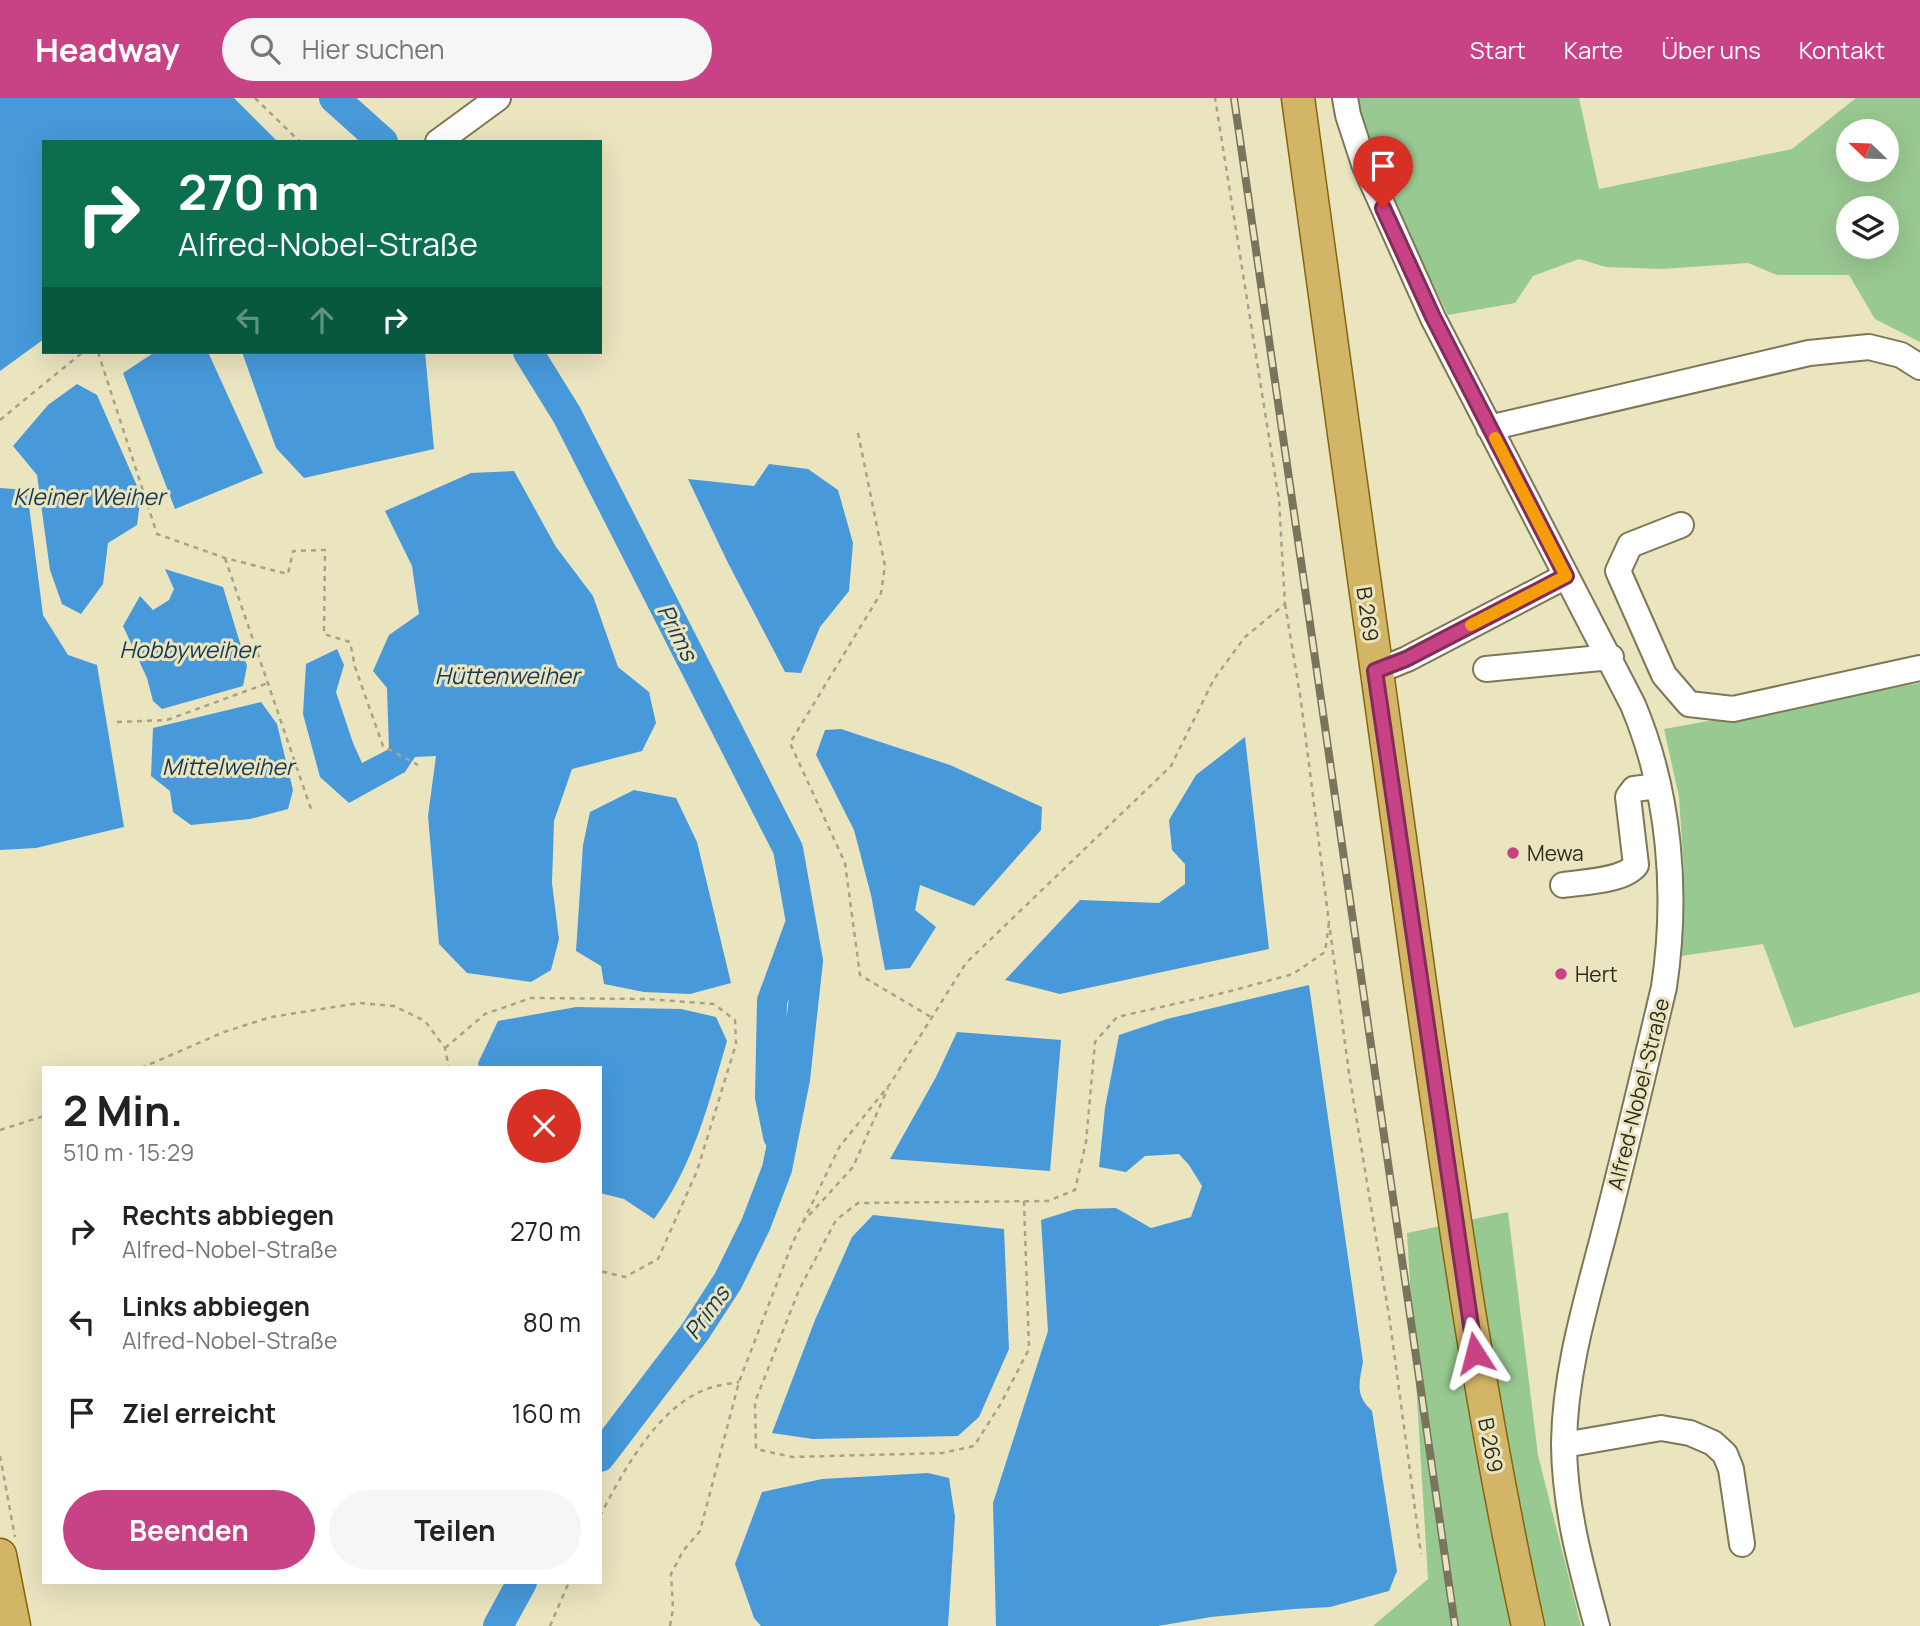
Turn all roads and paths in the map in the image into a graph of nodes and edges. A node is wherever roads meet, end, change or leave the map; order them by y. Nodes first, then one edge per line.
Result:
1 (255, 98) edge
2 (498, 98) edge
3 (1215, 98) edge
4 (1298, 98) edge
5 (1345, 98) edge
6 (298, 140) edge
7 (441, 140) edge
8 (81, 354) edge
9 (99, 354) edge
10 (1920, 367) edge
11 (0, 420) edge
12 (1489, 428) junction
13 (858, 433) dead end
14 (1681, 525) dead end
15 (225, 558) junction
16 (1566, 576) junction
17 (1285, 604) junction
18 (1611, 657) junction
19 (1920, 668) edge
20 (1486, 669) dead end
21 (1375, 671) junction
22 (268, 683) junction
23 (117, 722) dead end
24 (418, 765) dead end
25 (1658, 786) junction
26 (312, 812) dead end
27 (1563, 885) dead end
28 (1329, 923) junction
29 (931, 1017) junction
30 (445, 1048) junction
31 (146, 1066) edge
32 (449, 1066) edge
33 (890, 1084) junction
34 (42, 1117) edge
35 (0, 1130) edge
36 (1024, 1201) junction
37 (803, 1222) junction
38 (602, 1271) edge
39 (739, 1382) junction
40 (1564, 1445) junction
41 (602, 1513) edge
42 (1742, 1544) dead end
43 (1421, 1554) dead end
44 (0, 1555) edge
45 (568, 1584) edge
46 (9, 1623) edge
47 (550, 1626) edge
48 (670, 1626) edge
49 (1528, 1626) edge
50 (1597, 1626) edge

1 - 6 path
2 - 7 street
3 - 17 path
4 - 21 main road, B 269 / B 269
5 - 12 street, Alfred-Nobel-Straße
8 - 11 path
9 - 15 path
10 - 12 street
12 - 16 street, Alfred-Nobel-Straße
13 - 29 path
14 - 19 street
15 - 22 path
15 - 24 path
16 - 18 street, Alfred-Nobel-Straße
16 - 21 street
17 - 28 path
17 - 29 path
18 - 20 street
18 - 25 street, Alfred-Nobel-Straße
21 - 49 main road, B 269 / B 269
22 - 23 path
22 - 26 path
25 - 27 street
25 - 40 street, Alfred-Nobel-Straße
28 - 36 path
28 - 43 path
29 - 33 path
30 - 31 path
30 - 32 path
30 - 38 path
33 - 37 path
33 - 37 path
34 - 35 path
36 - 36 path
37 - 39 path
39 - 41 path
39 - 48 path
40 - 42 street
40 - 50 street, Alfred-Nobel-Straße
44 - 46 main road
45 - 47 path

